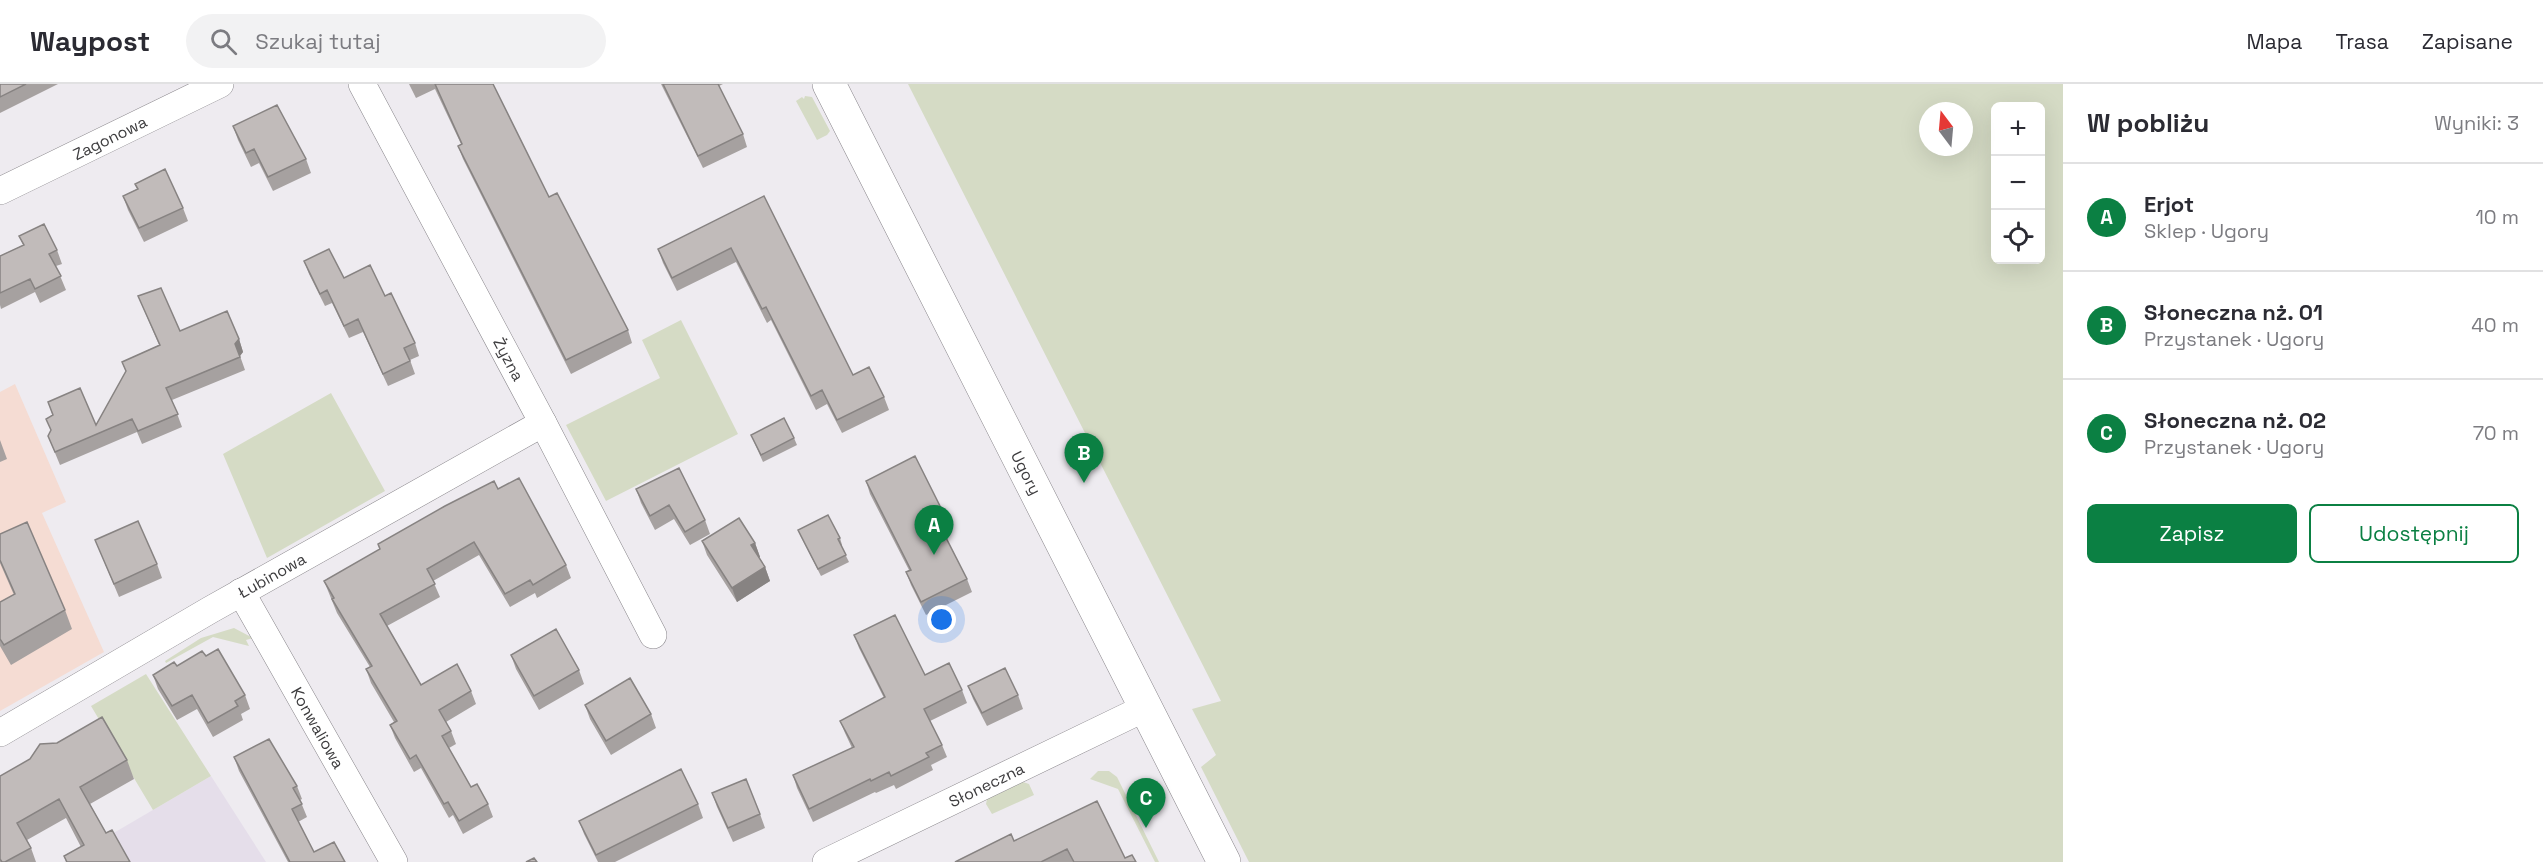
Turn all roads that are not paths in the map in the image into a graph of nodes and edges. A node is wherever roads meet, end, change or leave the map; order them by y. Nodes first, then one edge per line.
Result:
1 (220, 84) edge
2 (362, 84) edge
3 (830, 84) edge
4 (0, 191) edge
5 (543, 423) junction
6 (241, 592) junction
7 (652, 634) dead end
8 (1147, 707) junction
9 (0, 733) edge
10 (394, 862) edge
11 (826, 862) edge
12 (1224, 862) edge

1 - 4 street, Zagonowa
2 - 5 street, Żyzna
3 - 8 street, Ugory
5 - 6 street, Łubinowa
5 - 7 street, Żyzna
6 - 9 street, Łubinowa
6 - 10 street, Konwaliowa
8 - 11 street, Słoneczna
8 - 12 street, Ugory

